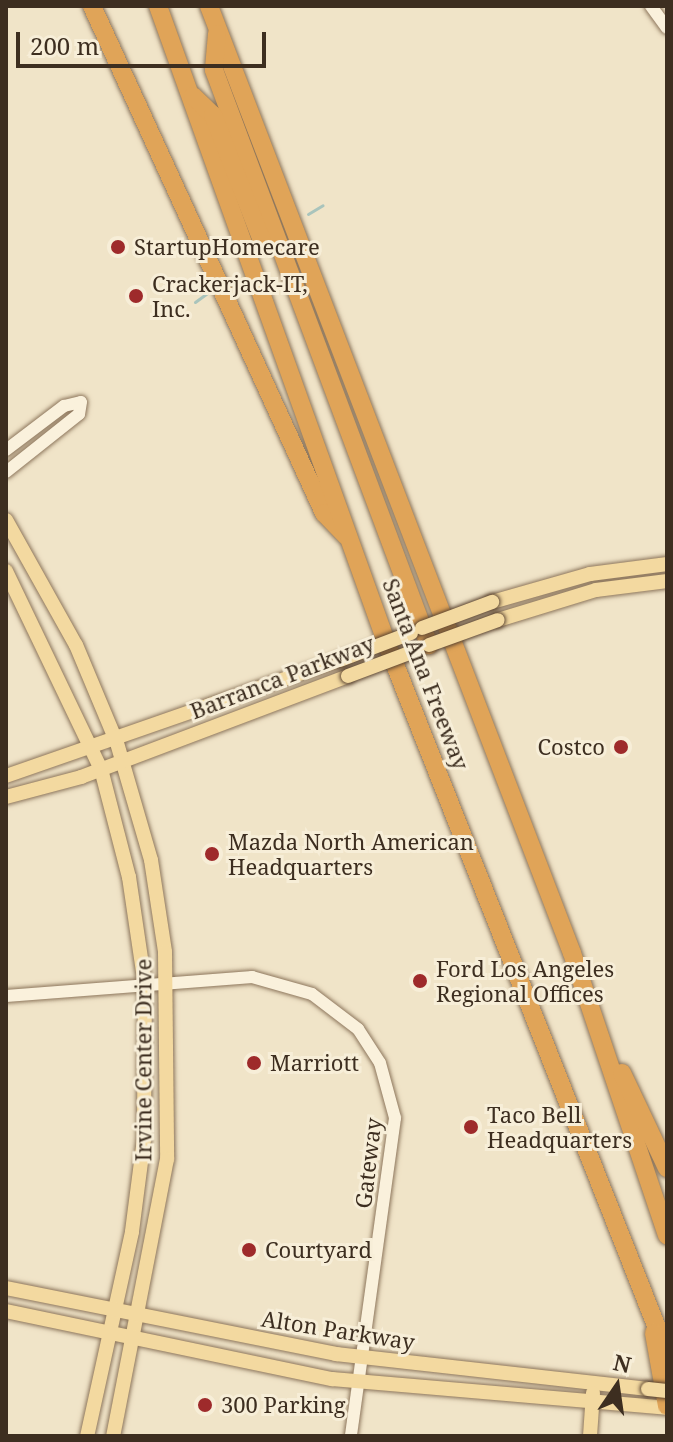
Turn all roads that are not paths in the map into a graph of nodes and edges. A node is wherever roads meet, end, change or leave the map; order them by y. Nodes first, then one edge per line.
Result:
1 (92, 6) edge
2 (158, 6) edge
3 (209, 6) edge
4 (221, 6) edge
5 (651, 6) edge
6 (218, 28) junction
7 (667, 28) edge
8 (232, 65) junction
9 (191, 94) junction
10 (6, 450) edge
11 (6, 472) edge
12 (365, 494) junction
13 (6, 520) edge
14 (350, 540) junction
15 (667, 564) edge
16 (6, 571) edge
17 (667, 581) edge
18 (420, 639) junction
19 (117, 743) junction
20 (94, 750) junction
21 (123, 761) junction
22 (101, 769) junction
23 (6, 776) edge
24 (6, 797) edge
25 (572, 953) junction
26 (168, 983) junction
27 (145, 985) junction
28 (6, 996) edge
29 (667, 1168) edge
30 (645, 1174) junction
31 (667, 1227) edge
32 (667, 1235) edge
33 (6, 1288) edge
34 (6, 1311) edge
35 (115, 1311) junction
36 (140, 1316) junction
37 (654, 1318) junction
38 (110, 1333) junction
39 (135, 1339) junction
40 (667, 1353) edge
41 (361, 1357) junction
42 (358, 1383) junction
43 (593, 1385) junction
44 (667, 1391) edge
45 (592, 1402) junction
46 (662, 1407) edge
47 (87, 1436) edge
48 (113, 1436) edge
49 (351, 1436) edge
50 (590, 1436) edge

1 - 14 highway
2 - 9 highway, Santa Ana Freeway
3 - 6 highway, Santa Ana Freeway
4 - 8 highway
5 - 7 street
6 - 8 highway, Santa Ana Freeway
6 - 12 highway
8 - 25 highway, Santa Ana Freeway
9 - 12 highway
9 - 14 highway, Santa Ana Freeway
10 - 11 street
12 - 18 highway
13 - 19 main road, Irvine Center Drive
14 - 37 highway, Santa Ana Freeway
15 - 18 main road, Barranca Parkway, bridge
16 - 20 main road, Irvine Center Drive
17 - 18 main road, Barranca Parkway, bridge
18 - 19 main road, Barranca Parkway, bridge
18 - 21 main road, Barranca Parkway, bridge
19 - 20 main road, Barranca Parkway
19 - 21 main road, Irvine Center Drive
20 - 22 main road, Irvine Center Drive
20 - 23 main road, Barranca Parkway
21 - 22 main road, Barranca Parkway
21 - 26 main road, Irvine Center Drive
22 - 24 main road, Barranca Parkway
22 - 27 main road, Irvine Center Drive
25 - 29 highway
25 - 30 highway, Santa Ana Freeway
26 - 27 street, Gateway
26 - 36 main road, Irvine Center Drive
26 - 41 street, Gateway
27 - 28 street, Gateway
27 - 35 main road, Irvine Center Drive
30 - 31 highway
30 - 32 highway, Santa Ana Freeway
33 - 35 main road, Alton Parkway
34 - 38 main road
35 - 36 main road, Alton Parkway
35 - 38 main road, Irvine Center Drive
36 - 39 main road, Irvine Center Drive
36 - 41 main road, Alton Parkway
37 - 40 highway, Santa Ana Freeway
37 - 46 highway
38 - 39 main road
38 - 47 main road, Irvine Center Drive
39 - 42 main road
39 - 48 main road, Irvine Center Drive
41 - 42 street, Gateway
41 - 43 main road, Alton Parkway
42 - 45 main road
42 - 49 street, Gateway
43 - 44 main road, Alton Parkway, bridge
43 - 45 main road
45 - 46 main road
45 - 50 main road

